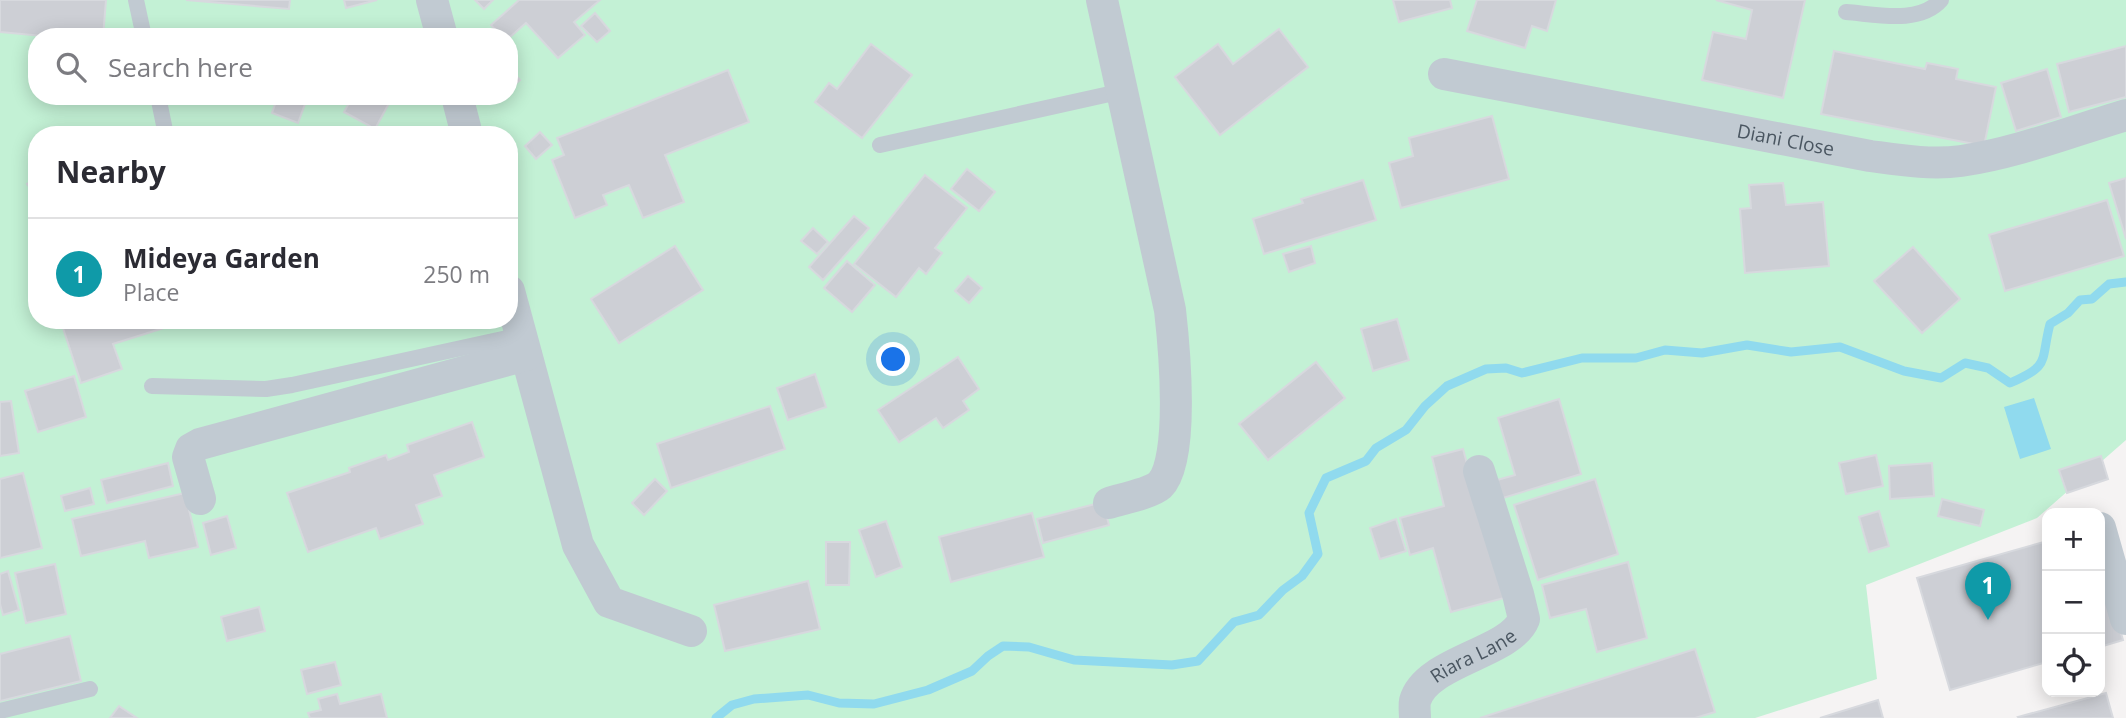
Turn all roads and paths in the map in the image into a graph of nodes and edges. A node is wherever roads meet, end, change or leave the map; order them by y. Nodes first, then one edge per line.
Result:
1 (136, 0) edge
2 (432, 0) edge
3 (1101, 0) edge
4 (1941, 0) edge
5 (1846, 12) dead end
6 (142, 28) edge
7 (440, 28) edge
8 (1444, 74) dead end
9 (1124, 91) junction
10 (160, 105) edge
11 (459, 105) edge
12 (2126, 115) edge
13 (164, 126) edge
14 (465, 126) edge
15 (880, 145) dead end
16 (518, 323) edge
17 (524, 345) junction
18 (152, 386) dead end
19 (1479, 471) dead end
20 (200, 499) dead end
21 (1109, 503) dead end
22 (2105, 546) edge
23 (2126, 619) edge
24 (691, 631) dead end
25 (90, 689) dead end
26 (0, 711) edge
27 (1416, 718) edge

1 - 6 lane
2 - 7 street
3 - 9 street
4 - 5 lane
8 - 12 street, Diani Close
9 - 15 lane
9 - 21 street
10 - 13 lane
11 - 14 street
16 - 17 street
17 - 18 lane
17 - 20 street
17 - 24 street
19 - 27 street, Riara Lane
22 - 23 street
25 - 26 lane

